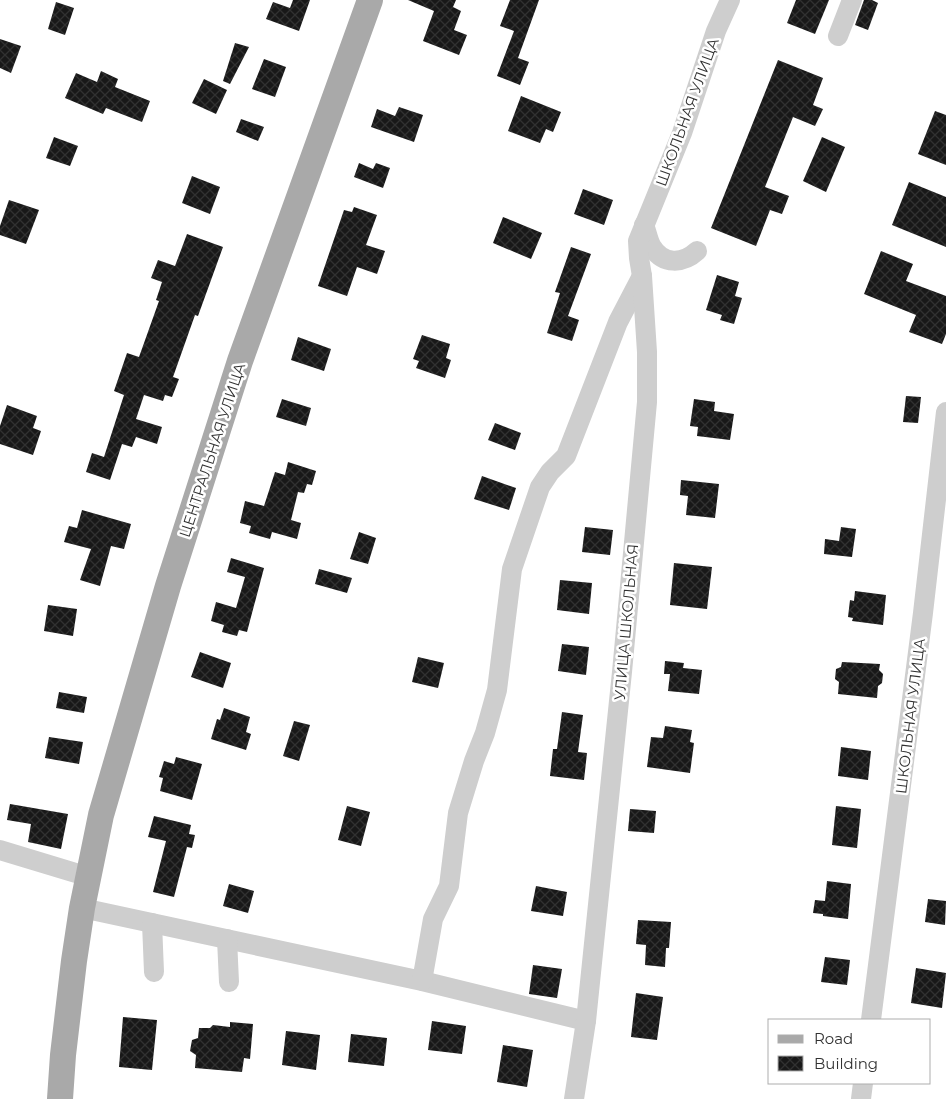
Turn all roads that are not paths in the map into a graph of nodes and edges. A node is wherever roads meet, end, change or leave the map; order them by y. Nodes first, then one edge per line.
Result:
1 (370, 0) edge
2 (730, 0) edge
3 (852, 0) edge
4 (838, 36) dead end
5 (644, 224) junction
6 (697, 251) dead end
7 (642, 276) junction
8 (946, 412) edge
9 (0, 850) edge
10 (89, 877) junction
11 (82, 908) junction
12 (152, 923) junction
13 (226, 939) junction
14 (154, 972) dead end
15 (422, 981) junction
16 (229, 982) dead end
17 (871, 1019) edge
18 (586, 1021) junction
19 (863, 1084) edge
20 (60, 1099) edge
21 (574, 1099) edge
22 (861, 1099) edge

1 - 10 main road, ЦЕНТРАЛЬНАЯ УЛИЦА
2 - 5 street, ШКОЛЬНАЯ УЛИЦА
3 - 4 street
5 - 6 street
5 - 7 street, УЛИЦА ШКОЛЬНАЯ
7 - 15 street
7 - 18 street, УЛИЦА ШКОЛЬНАЯ
8 - 17 street, ШКОЛЬНАЯ УЛИЦА
9 - 10 street
10 - 11 main road, ЦЕНТРАЛЬНАЯ УЛИЦА
11 - 12 street
11 - 20 main road, ЦЕНТРАЛЬНАЯ УЛИЦА
12 - 13 street
12 - 14 street
13 - 15 street
13 - 16 street
15 - 18 street
18 - 21 street
19 - 22 street

